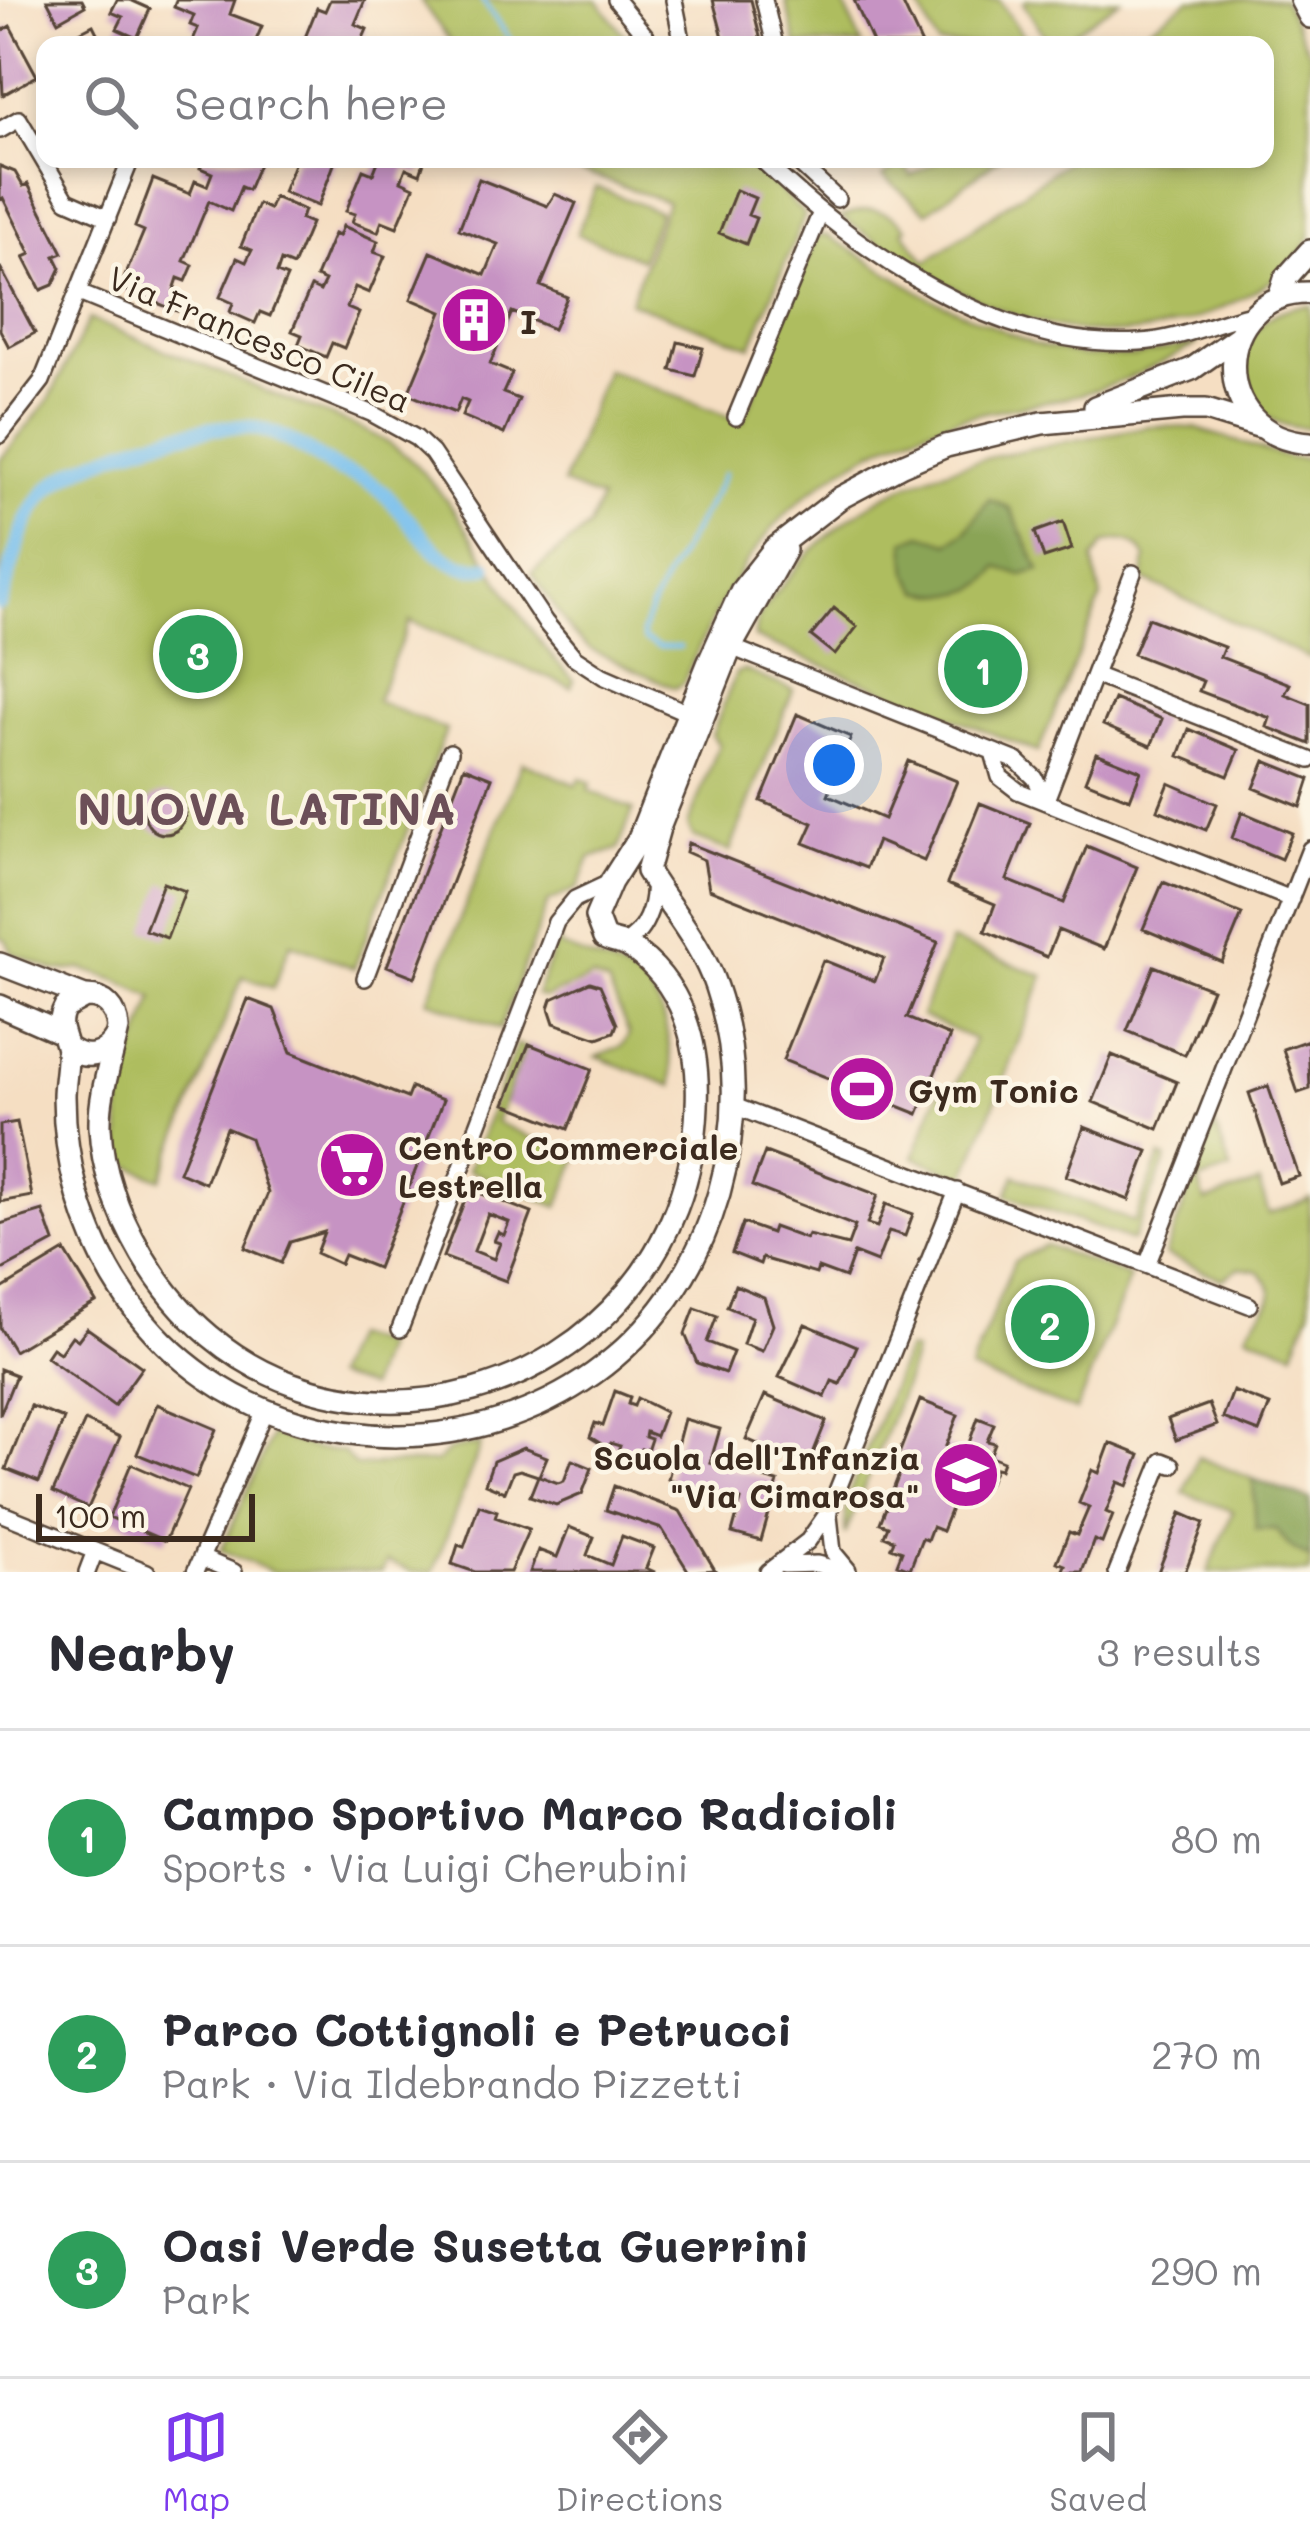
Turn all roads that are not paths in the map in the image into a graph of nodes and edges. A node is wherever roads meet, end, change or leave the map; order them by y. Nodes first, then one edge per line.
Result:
1 (616, 0) edge
2 (764, 0) edge
3 (1301, 0) edge
4 (675, 6) edge
5 (1310, 17) edge
6 (646, 36) edge
7 (665, 36) edge
8 (681, 36) edge
9 (773, 36) edge
10 (0, 130) edge
11 (36, 146) edge
12 (49, 168) edge
13 (127, 168) edge
14 (770, 168) edge
15 (804, 168) edge
16 (837, 199) dead end
17 (821, 212) junction
18 (108, 218) junction
19 (1310, 251) edge
20 (79, 293) junction
21 (1310, 293) edge
22 (1279, 298) junction
23 (1256, 313) junction
24 (1239, 336) junction
25 (736, 417) dead end
26 (1042, 423) junction
27 (1261, 427) junction
28 (0, 435) edge
29 (1310, 443) edge
30 (796, 531) junction
31 (1133, 573) dead end
32 (731, 646) junction
33 (1094, 675) junction
34 (688, 713) junction
35 (451, 752) dead end
36 (993, 752) junction
37 (1310, 760) edge
38 (1046, 800) junction
39 (1310, 849) edge
40 (617, 875) junction
41 (650, 876) junction
42 (1291, 898) junction
43 (560, 916) junction
44 (599, 932) junction
45 (623, 943) junction
46 (0, 964) edge
47 (365, 979) dead end
48 (85, 997) junction
49 (0, 1006) edge
50 (116, 1037) junction
51 (63, 1039) junction
52 (734, 1106) junction
53 (687, 1169) junction
54 (723, 1180) junction
55 (957, 1191) junction
56 (140, 1252) junction
57 (1147, 1265) junction
58 (112, 1270) junction
59 (1249, 1305) dead end
60 (400, 1329) dead end
61 (455, 1395) junction
62 (265, 1410) junction
63 (460, 1429) junction
64 (1172, 1465) dead end
65 (830, 1511) junction
66 (0, 1513) edge
67 (94, 1551) junction
68 (198, 1565) edge
69 (772, 1569) edge
70 (87, 1572) edge
71 (147, 1572) edge
72 (234, 1572) edge
73 (848, 1572) edge
74 (1117, 1572) edge

1 - 6 street
2 - 9 street
3 - 5 street
4 - 7 street
4 - 8 street
10 - 11 street
12 - 18 street
13 - 18 street
14 - 17 street
15 - 16 street
17 - 23 street
17 - 25 street
18 - 20 street
19 - 22 street
20 - 28 street
20 - 34 street, Via Francesco Cilea
21 - 22 street
22 - 23 street
23 - 24 street
24 - 26 street
24 - 27 street
26 - 27 street
26 - 30 street
27 - 29 street
30 - 32 street
30 - 34 street
31 - 33 street
32 - 36 street
32 - 41 street
33 - 37 street
33 - 38 street
34 - 40 street
35 - 47 street
36 - 38 street
36 - 38 street
38 - 42 street
39 - 42 street
40 - 41 street
40 - 43 street
40 - 44 street
41 - 45 street
41 - 52 street
42 - 57 street
43 - 44 street
43 - 60 street
44 - 45 street
45 - 53 street
46 - 48 street
48 - 50 street
48 - 51 street
49 - 51 street
50 - 51 street
50 - 56 street
51 - 58 street
52 - 54 street
52 - 55 street
53 - 54 street
53 - 61 street
54 - 63 street
55 - 57 street
55 - 65 street
56 - 58 street
56 - 61 street
57 - 59 street
58 - 62 street
61 - 63 street
62 - 63 street
62 - 68 street
64 - 74 street
65 - 69 street
65 - 73 street
66 - 67 street
67 - 70 street
67 - 71 street
68 - 72 street
69 - 73 street

